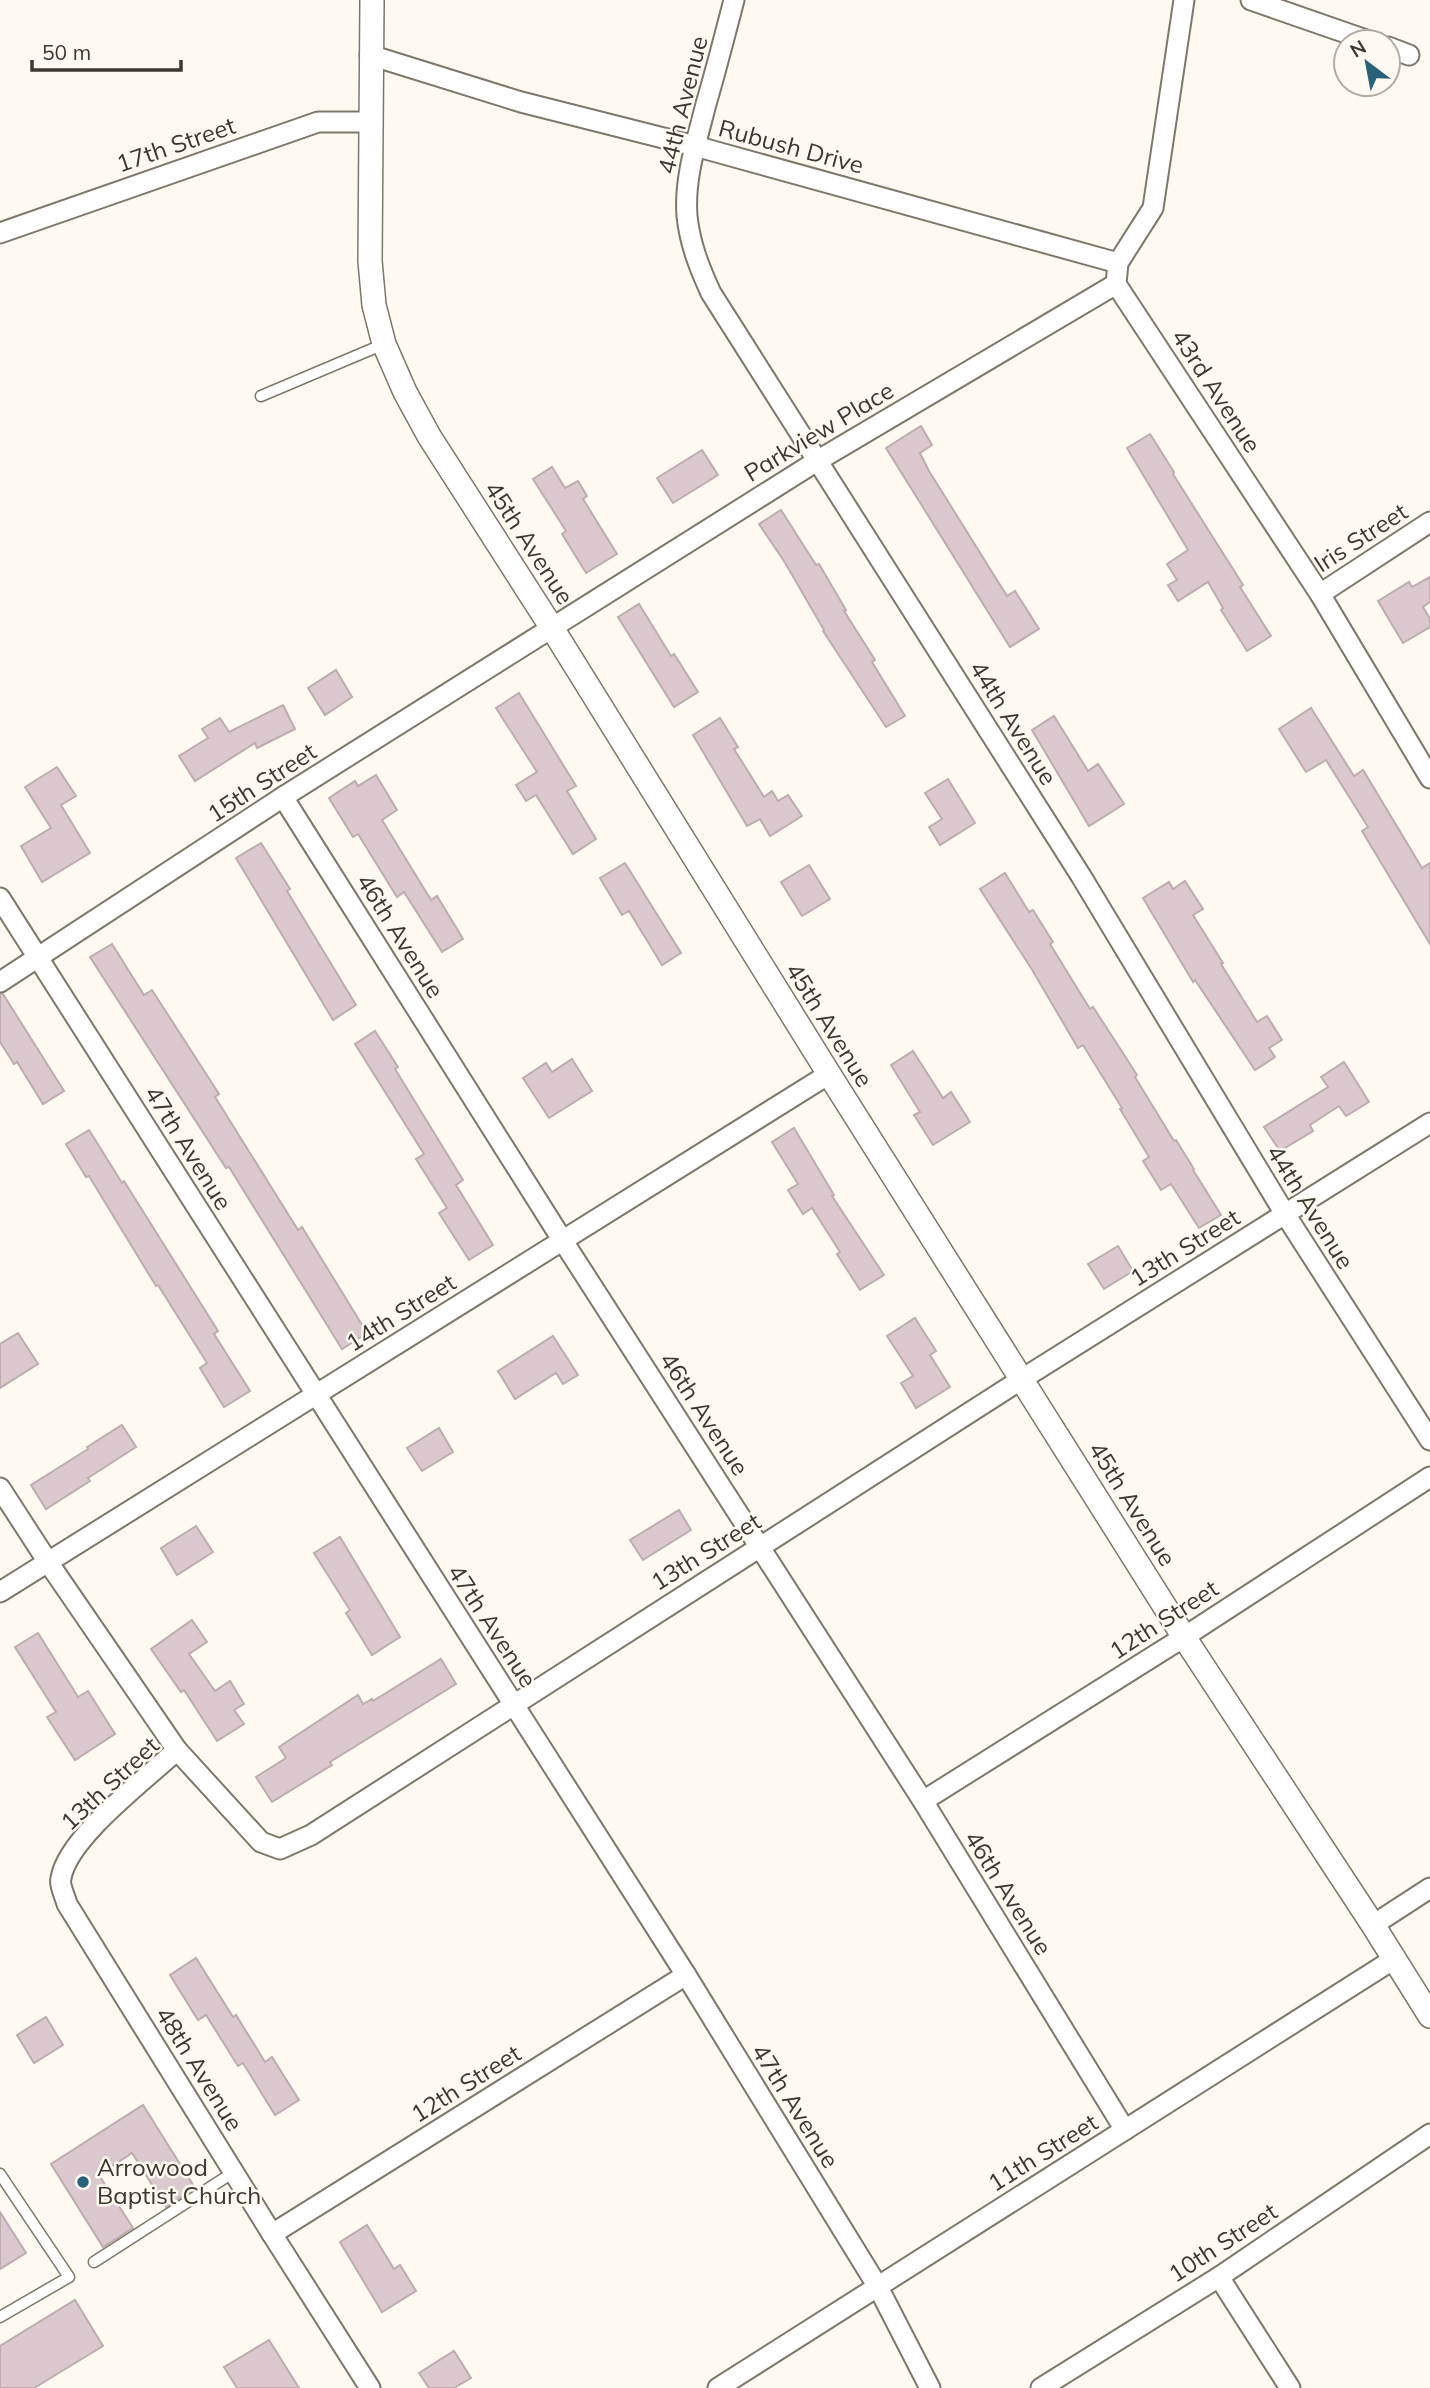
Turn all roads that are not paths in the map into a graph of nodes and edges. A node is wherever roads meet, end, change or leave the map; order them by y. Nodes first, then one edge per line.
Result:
1 (372, 0) edge
2 (734, 0) edge
3 (1184, 0) edge
4 (1251, 0) edge
5 (1332, 28) edge
6 (1402, 52) edge
7 (370, 55) junction
8 (1409, 55) dead end
9 (370, 122) junction
10 (695, 146) junction
11 (0, 233) edge
12 (1118, 263) junction
13 (1116, 284) junction
14 (384, 344) junction
15 (261, 396) dead end
16 (817, 461) junction
17 (1430, 522) edge
18 (1320, 594) junction
19 (552, 628) junction
20 (1430, 778) edge
21 (283, 797) junction
22 (0, 898) edge
23 (39, 958) junction
24 (0, 982) edge
25 (829, 1074) junction
26 (1430, 1123) edge
27 (1284, 1214) junction
28 (563, 1241) junction
29 (1021, 1379) junction
30 (316, 1395) junction
31 (1430, 1440) edge
32 (1430, 1477) edge
33 (0, 1488) edge
34 (760, 1547) junction
35 (48, 1562) junction
36 (0, 1592) edge
37 (1184, 1637) junction
38 (513, 1704) junction
39 (177, 1750) junction
40 (923, 1801) junction
41 (60, 1880) joint
42 (1430, 1888) edge
43 (1373, 1925) junction
44 (1394, 1959) junction
45 (686, 1975) junction
46 (1430, 2017) edge
47 (1125, 2130) junction
48 (1430, 2134) edge
49 (233, 2172) junction
50 (0, 2174) edge
51 (272, 2234) junction
52 (94, 2262) dead end
53 (1219, 2277) junction
54 (878, 2287) junction
55 (0, 2317) edge
56 (370, 2388) edge
57 (718, 2388) edge
58 (930, 2388) edge
59 (1041, 2388) edge
60 (1290, 2388) edge

1 - 7 street, 45th Avenue
2 - 10 street, 44th Avenue
3 - 12 street
4 - 5 street
6 - 8 street
7 - 9 street, 45th Avenue
7 - 10 street, Rubush Drive
9 - 11 street, 17th Street
9 - 14 street, 45th Avenue
10 - 12 street, Rubush Drive
10 - 16 street, 44th Avenue
12 - 13 street
13 - 16 street, Parkview Place
13 - 18 street, 43rd Avenue
14 - 15 lane
14 - 19 street, 45th Avenue
16 - 19 street, Parkview Place
16 - 27 street, 44th Avenue
17 - 18 street, Iris Street
18 - 20 street, 43rd Avenue
19 - 21 street, 15th Street
19 - 25 street, 45th Avenue
21 - 23 street, 15th Street
21 - 28 street, 46th Avenue
22 - 23 street, 47th Avenue
23 - 24 street, 15th Street
23 - 30 street, 47th Avenue
25 - 28 street, 14th Street
25 - 29 street, 45th Avenue
26 - 27 street, 13th Street
27 - 29 street, 13th Street
27 - 31 street, 44th Avenue
28 - 30 street, 14th Street
28 - 34 street, 46th Avenue
29 - 34 street, 13th Street
29 - 37 street, 45th Avenue
30 - 35 street, 14th Street
30 - 38 street, 47th Avenue
32 - 37 street, 12th Street
33 - 35 street
34 - 38 street, 13th Street
34 - 40 street, 46th Avenue
35 - 36 street, 14th Street
35 - 39 street
37 - 40 street, 12th Street
37 - 43 street, 45th Avenue
38 - 39 street, 13th Street
38 - 45 street, 47th Avenue
39 - 41 street, 13th Street
40 - 47 street, 46th Avenue
41 - 49 street, 48th Avenue
42 - 43 street
43 - 44 street, 45th Avenue
44 - 46 street, 45th Avenue
44 - 47 street, 11th Street
45 - 51 street, 12th Street
45 - 54 street, 47th Avenue
47 - 54 street, 11th Street
48 - 53 street, 10th Street
49 - 51 street, 48th Avenue
49 - 52 lane
50 - 55 lane
51 - 56 street, 48th Avenue
53 - 59 street, 10th Street
53 - 60 street
54 - 57 street, 11th Street
54 - 58 street, 47th Avenue

